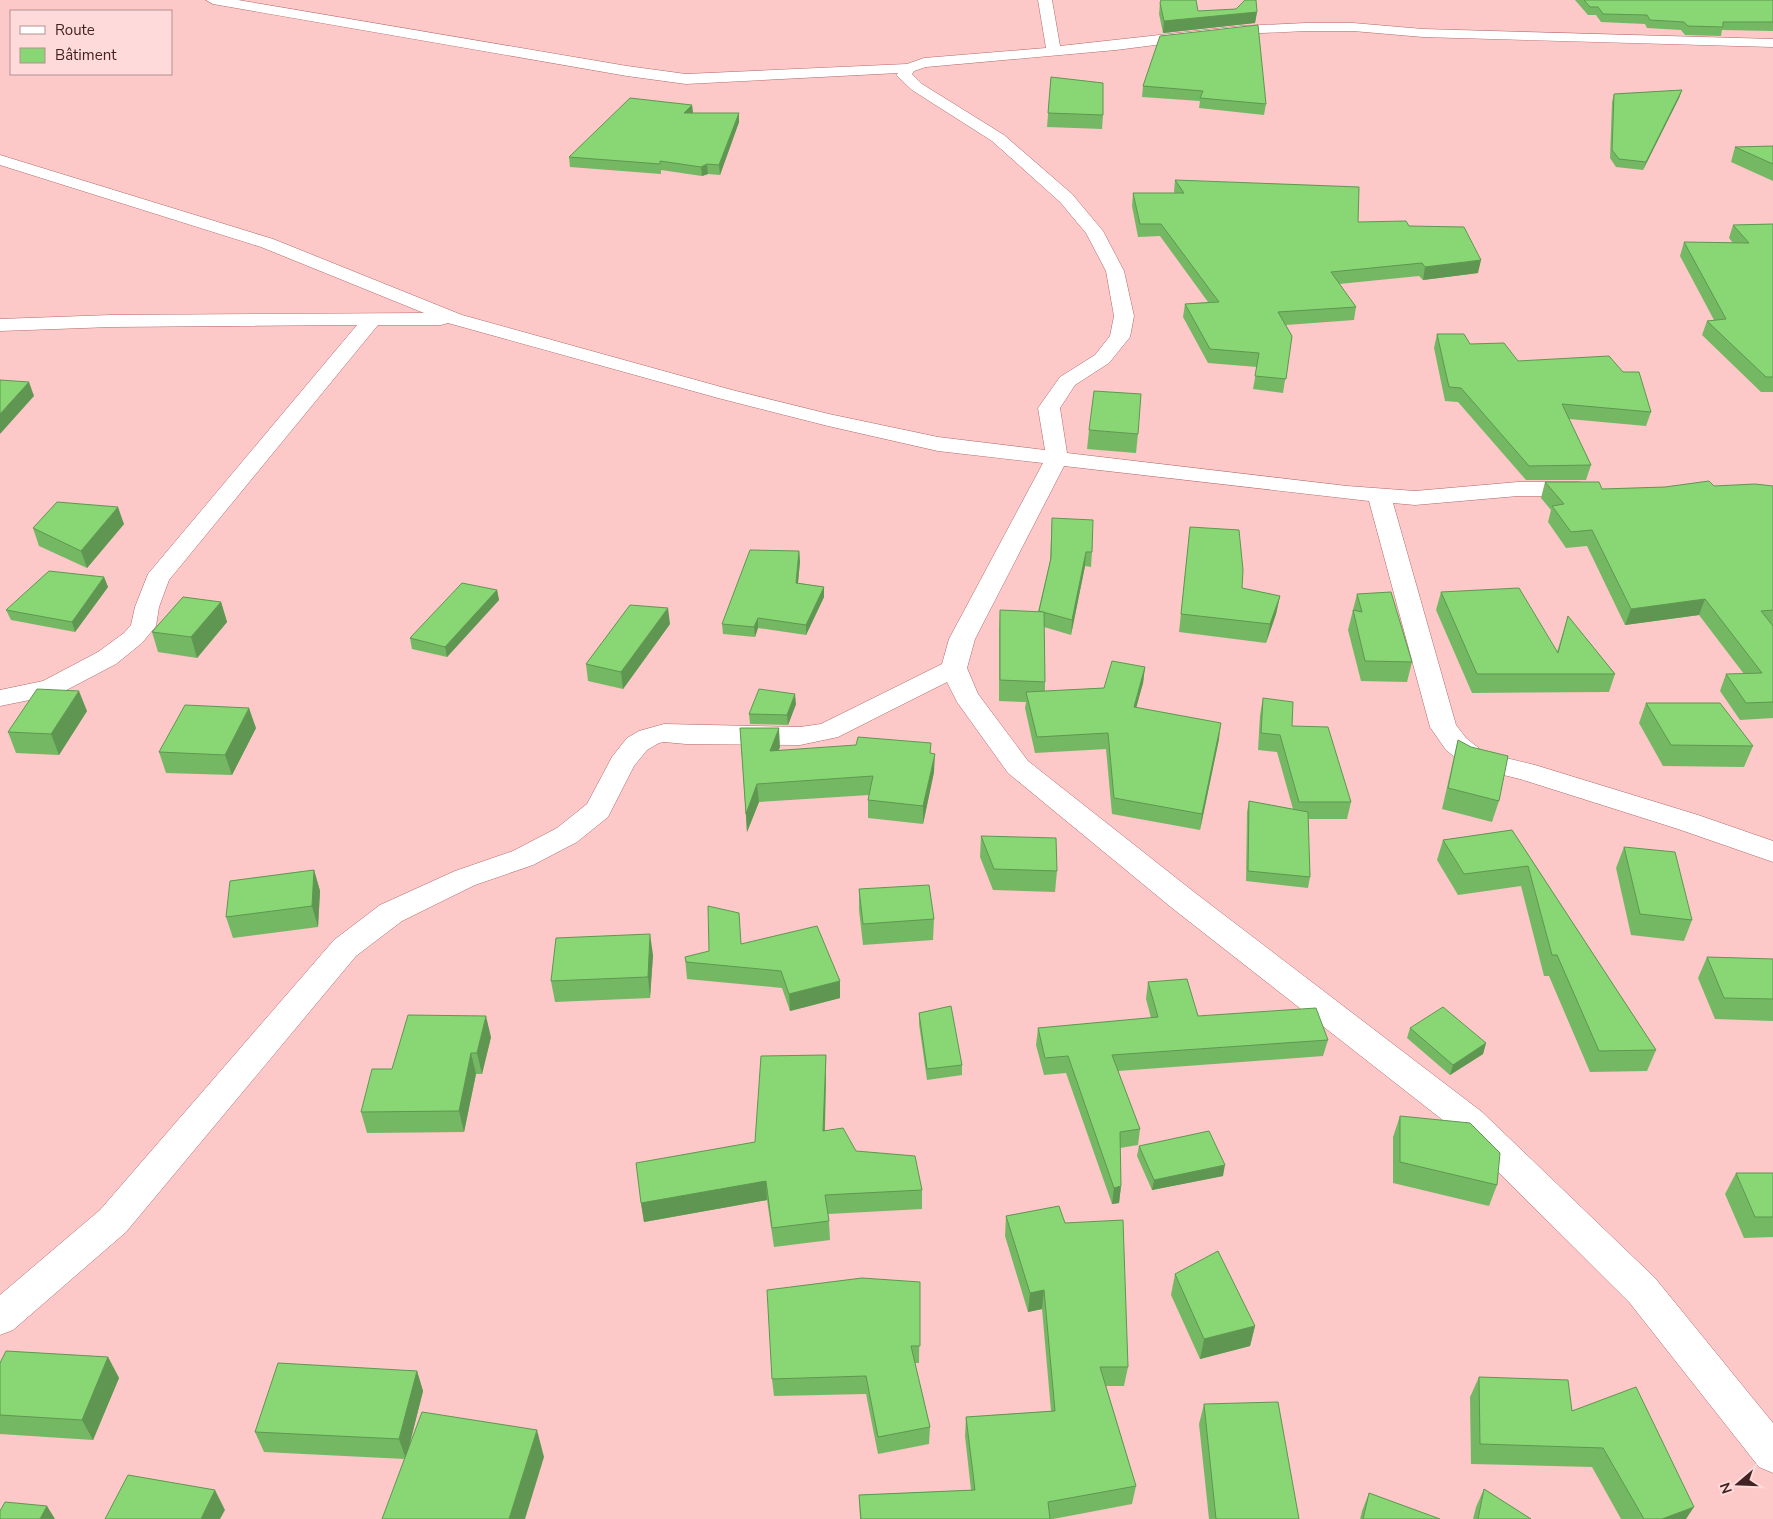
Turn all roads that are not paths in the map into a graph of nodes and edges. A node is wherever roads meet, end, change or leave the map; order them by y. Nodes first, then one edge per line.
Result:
1 (213, 0) edge
2 (1045, 0) edge
3 (1773, 43) edge
4 (1054, 52) junction
5 (910, 68) junction
6 (0, 160) edge
7 (455, 319) junction
8 (373, 320) junction
9 (0, 325) edge
10 (1057, 458) junction
11 (1597, 489) edge
12 (1379, 495) junction
13 (954, 668) junction
14 (0, 698) edge
15 (1773, 852) edge
16 (0, 1318) edge
17 (1773, 1454) edge

1 - 5 street
2 - 4 street
3 - 4 street
4 - 5 street
5 - 10 street
6 - 7 street
7 - 8 street
7 - 10 street
8 - 9 street
8 - 14 street
10 - 12 street
10 - 13 street
11 - 12 street
12 - 15 street
13 - 16 street
13 - 17 street

